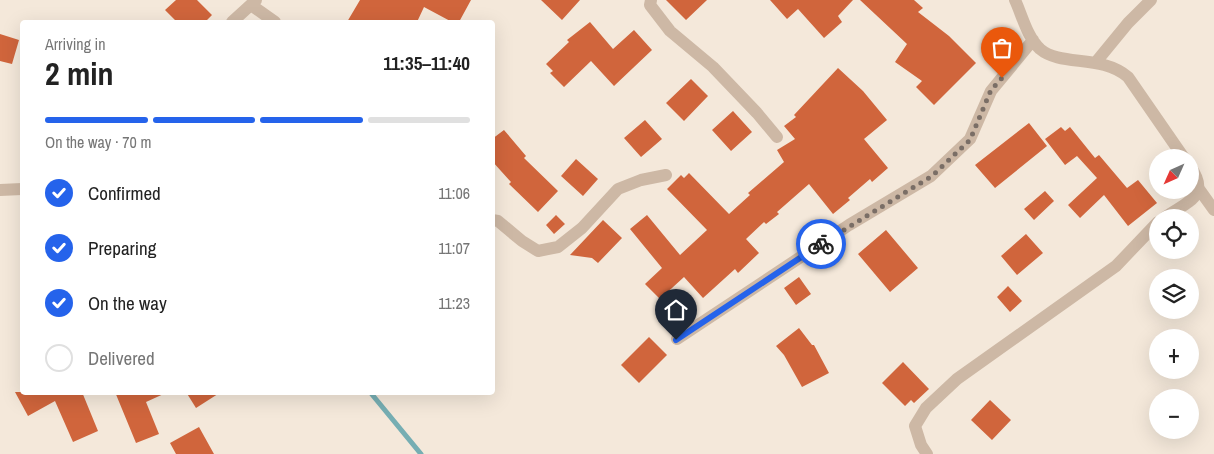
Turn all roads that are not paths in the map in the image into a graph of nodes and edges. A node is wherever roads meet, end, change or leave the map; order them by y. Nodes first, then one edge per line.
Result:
1 (651, 0) edge
2 (1015, 0) edge
3 (1151, 0) edge
4 (253, 2) edge
5 (234, 20) edge
6 (273, 20) edge
7 (1033, 40) junction
8 (1096, 62) junction
9 (777, 137) dead end
10 (1178, 149) edge
11 (666, 175) dead end
12 (1199, 188) edge
13 (20, 189) edge
14 (0, 190) edge
15 (1192, 199) edge
16 (1178, 209) edge
17 (1214, 210) edge
18 (495, 220) edge
19 (1149, 231) edge
20 (676, 340) dead end
21 (927, 454) edge

1 - 9 street
2 - 7 street
3 - 8 street
4 - 5 street
4 - 6 street
7 - 8 street
7 - 20 street
8 - 10 street
11 - 18 street
12 - 17 street
13 - 14 street
15 - 16 street
19 - 21 street

